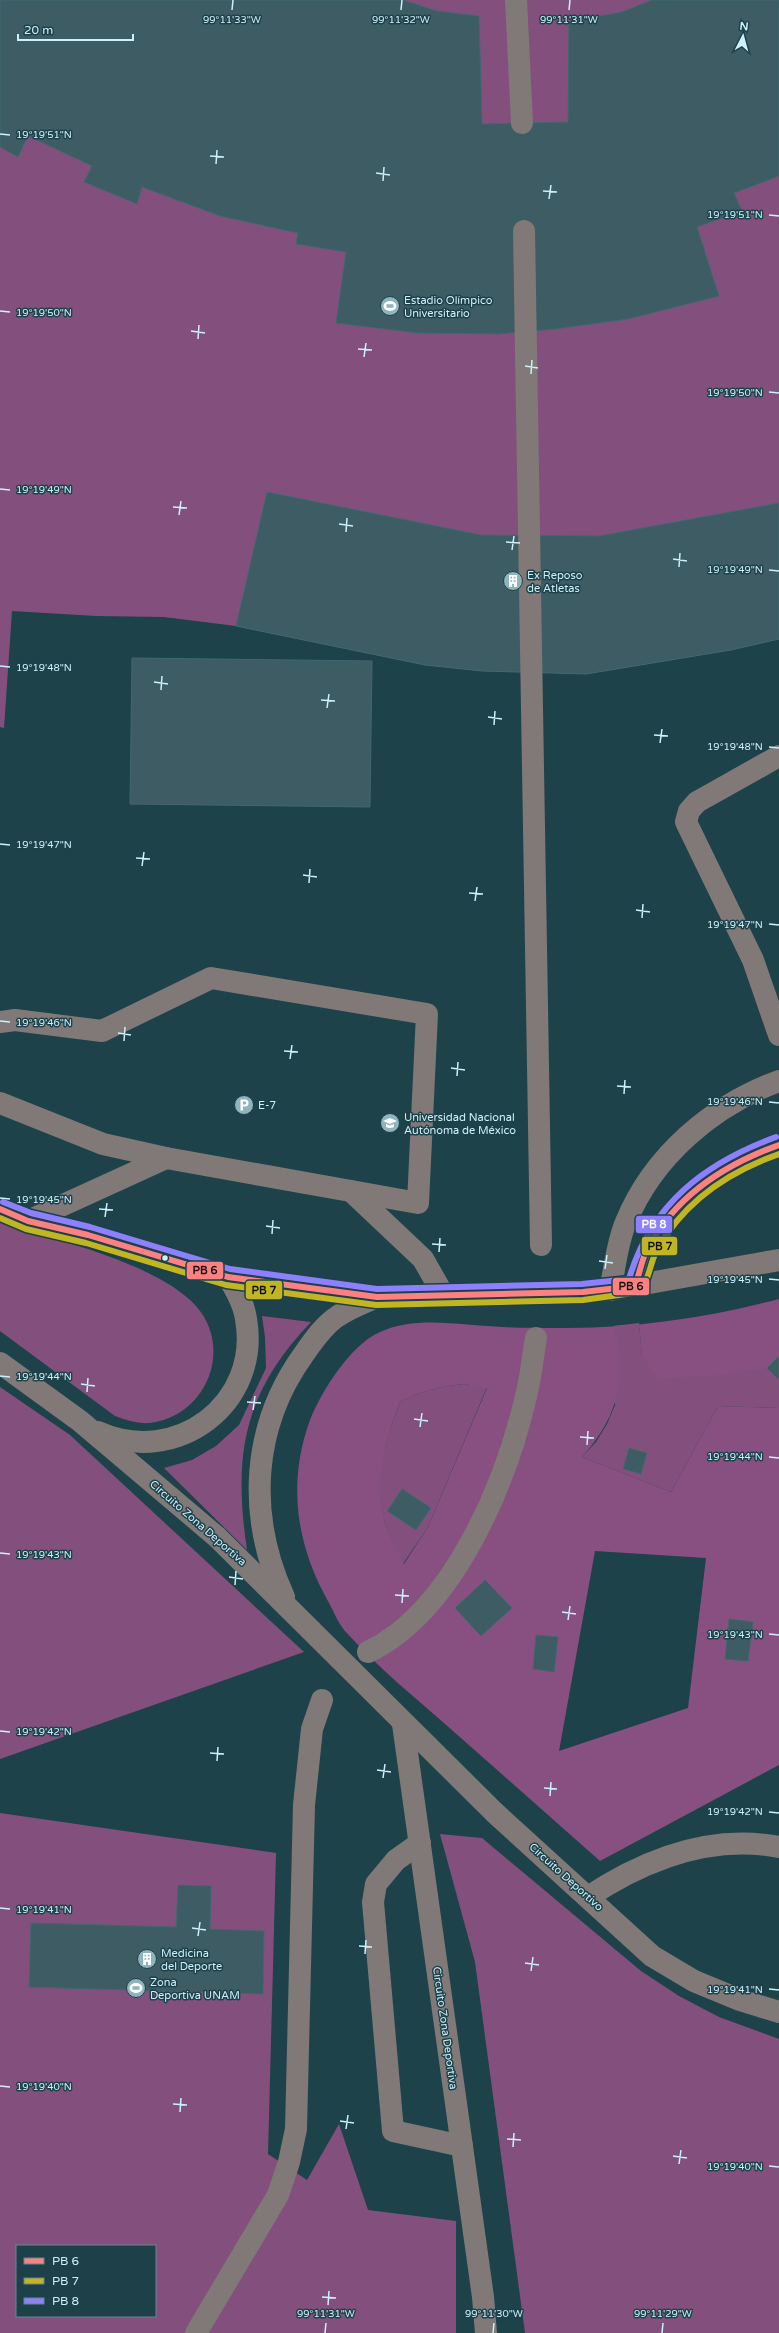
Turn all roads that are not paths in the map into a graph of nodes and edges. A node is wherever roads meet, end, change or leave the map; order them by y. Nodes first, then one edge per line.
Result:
1 (516, 0) edge
2 (522, 123) dead end
3 (524, 231) dead end
4 (779, 756) edge
5 (0, 1022) edge
6 (779, 1035) edge
7 (779, 1081) edge
8 (0, 1103) edge
9 (779, 1145) edge
10 (166, 1158) junction
11 (351, 1191) junction
12 (0, 1209) edge
13 (28, 1221) junction
14 (541, 1245) dead end
15 (779, 1260) edge
16 (228, 1277) junction
17 (635, 1286) junction
18 (610, 1290) junction
19 (444, 1296) junction
20 (377, 1297) junction
21 (536, 1338) dead end
22 (0, 1363) edge
23 (80, 1421) junction
24 (288, 1606) junction
25 (368, 1652) dead end
26 (380, 1699) joint
27 (322, 1700) dead end
28 (403, 1724) junction
29 (420, 1843) junction
30 (779, 1847) edge
31 (588, 1897) junction
32 (779, 2012) edge
33 (462, 2146) junction
34 (196, 2333) edge
35 (486, 2333) edge

1 - 2 street
3 - 14 street
4 - 6 street
5 - 11 street
7 - 18 street
8 - 10 street
9 - 17 street
10 - 11 street
10 - 13 street
11 - 19 street
12 - 13 street
13 - 16 street
15 - 17 street
16 - 20 street
16 - 23 street
17 - 18 street
18 - 19 street
19 - 20 street
20 - 24 street
21 - 25 street
22 - 23 street, Circuito Zona Deportiva
23 - 24 street, Circuito Zona Deportiva
24 - 26 street, Circuito Zona Deportiva
26 - 28 street, Circuito Deportivo
27 - 34 street
28 - 29 street, Circuito Zona Deportiva
28 - 31 street, Circuito Deportivo
29 - 33 street, Circuito Zona Deportiva
29 - 33 street
30 - 31 street
31 - 32 street, Circuito Deportivo
33 - 35 street, Circuito Zona Deportiva

